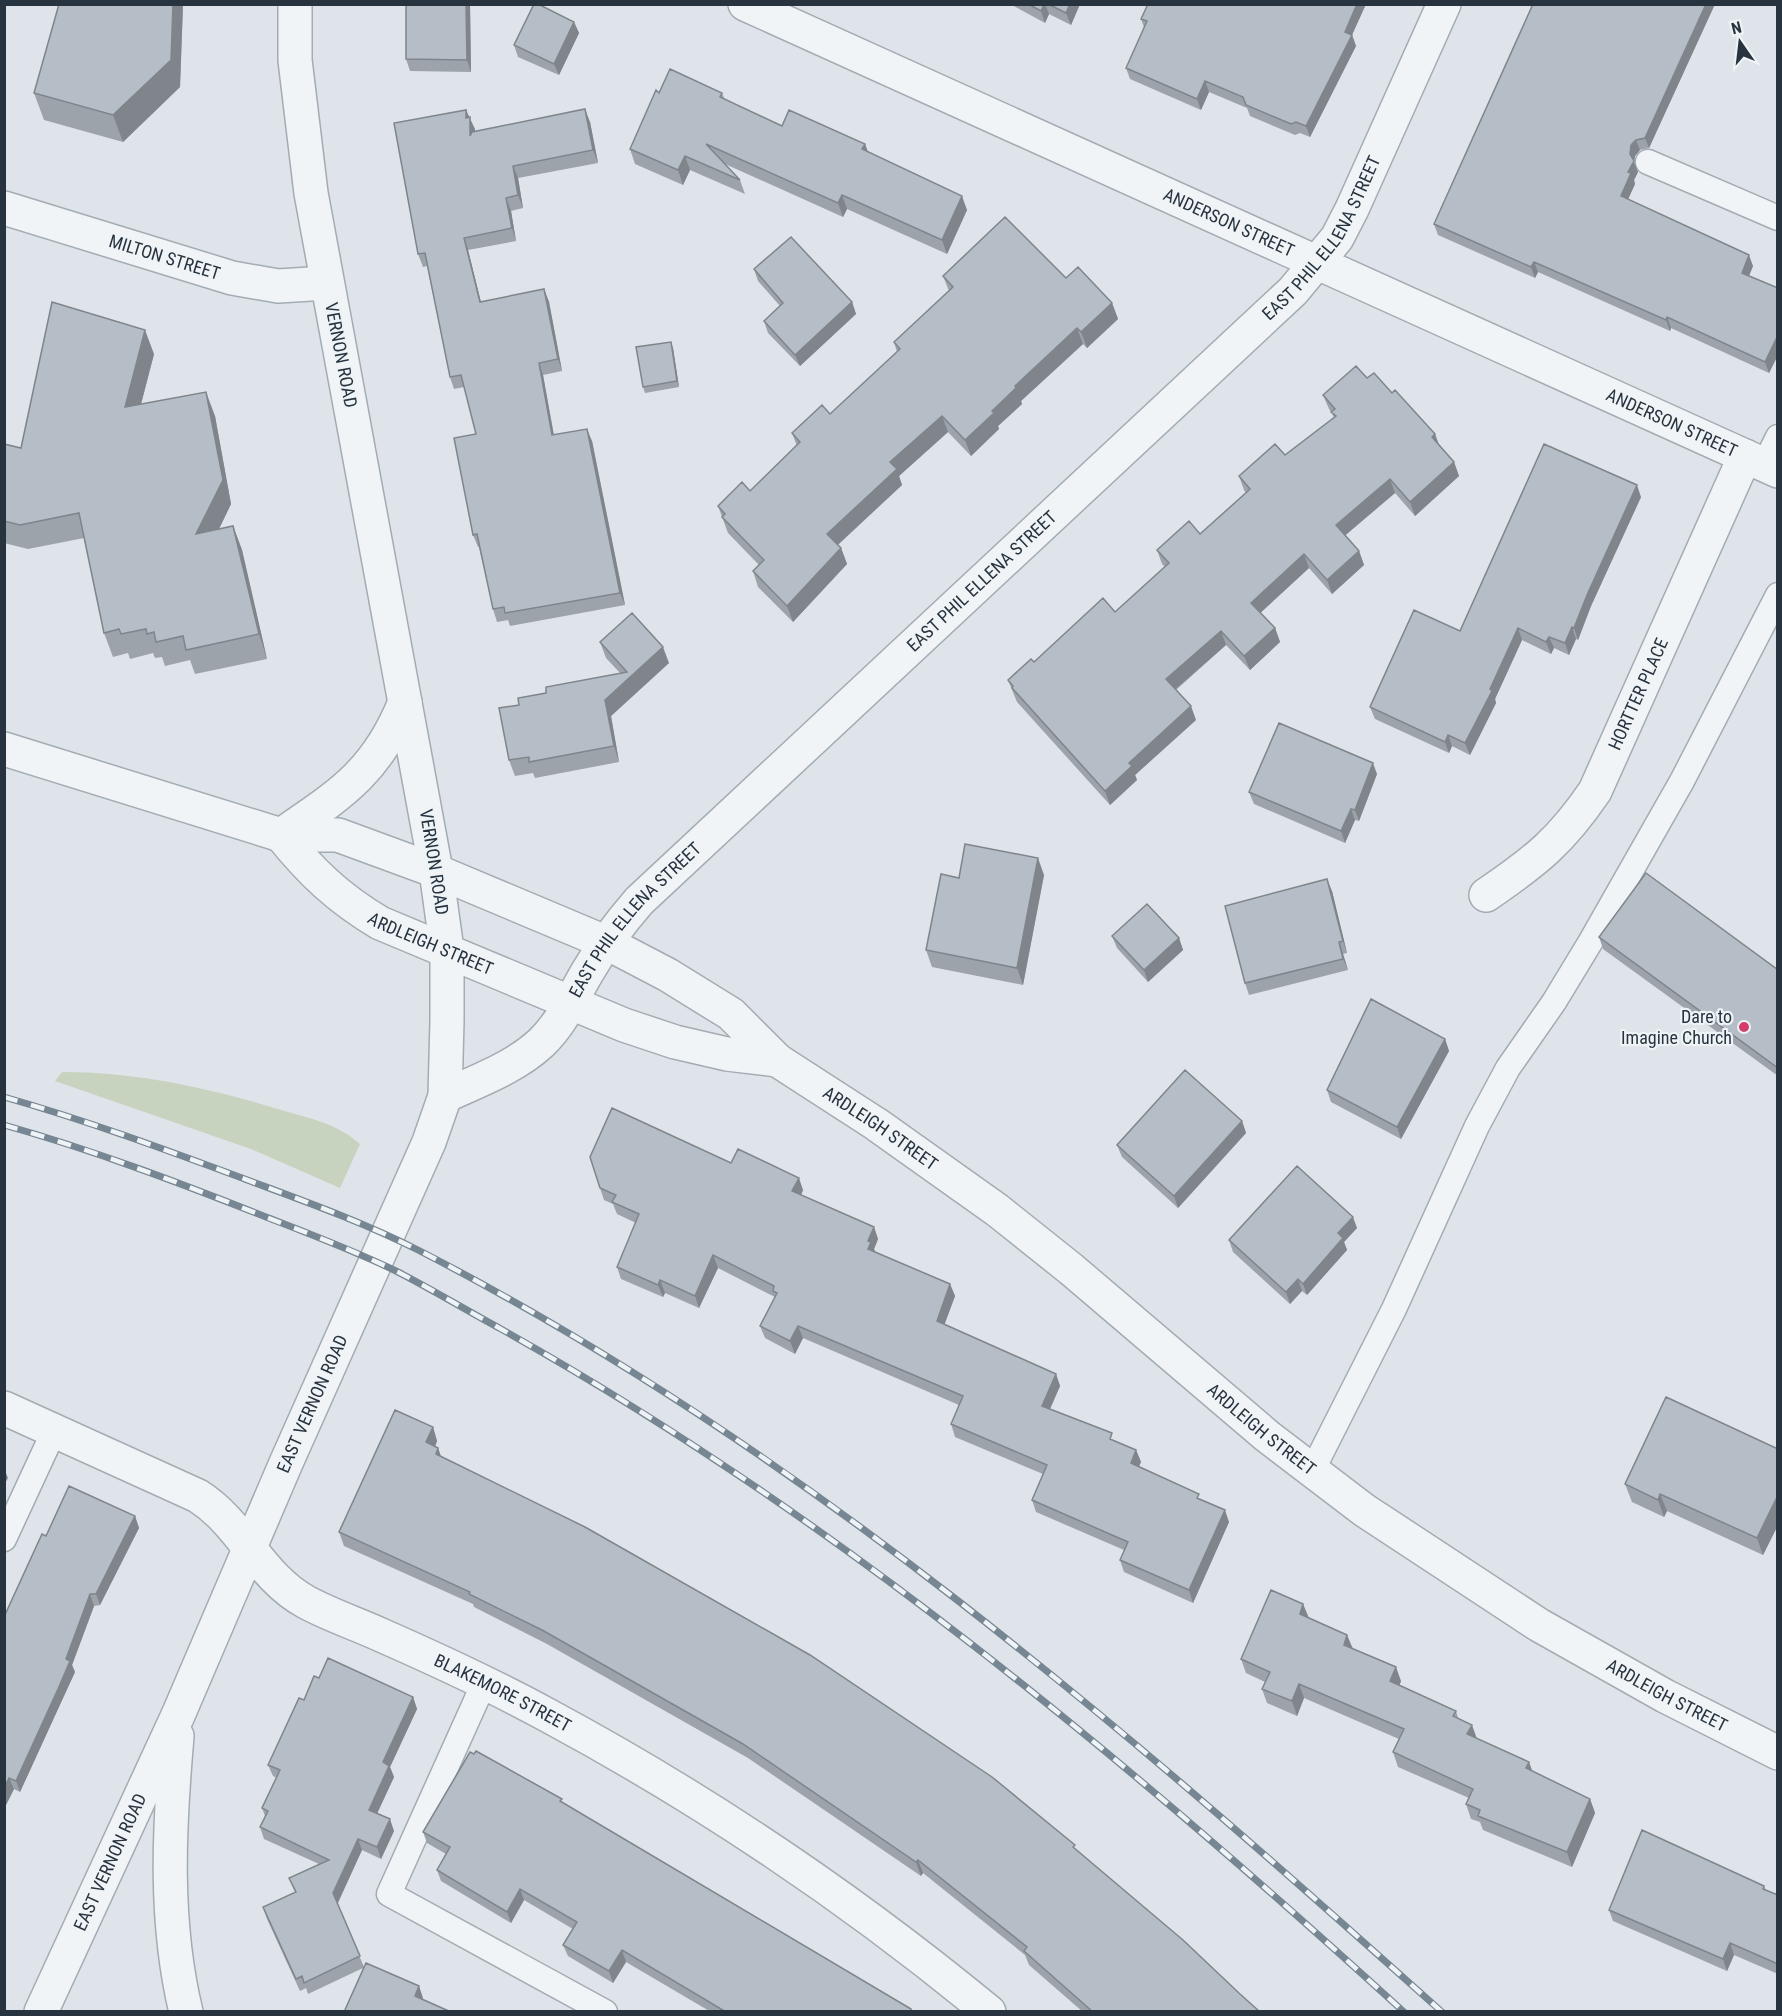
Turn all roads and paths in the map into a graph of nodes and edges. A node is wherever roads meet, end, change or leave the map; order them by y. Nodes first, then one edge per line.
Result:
1 (295, 4) edge
2 (745, 4) edge
3 (1444, 4) edge
4 (1648, 162) dead end
5 (4, 208) edge
6 (1778, 218) edge
7 (1317, 264) junction
8 (327, 284) junction
9 (1766, 457) edge
10 (1778, 595) edge
11 (405, 702) junction
12 (4, 749) edge
13 (281, 835) junction
14 (436, 871) junction
15 (1486, 896) dead end
16 (605, 942) junction
17 (447, 950) junction
18 (571, 1003) junction
19 (777, 1060) junction
20 (445, 1096) junction
21 (4, 1408) edge
22 (54, 1431) junction
23 (1312, 1471) junction
24 (4, 1539) edge
25 (250, 1548) junction
26 (484, 1683) junction
27 (179, 1713) junction
28 (1778, 1753) edge
29 (41, 2012) edge
30 (186, 2012) edge
31 (605, 2012) edge
32 (989, 2012) edge

1 - 8 street, VERNON ROAD
2 - 7 street, ANDERSON STREET
3 - 7 street, EAST PHIL ELLENA STREET
4 - 6 lane
5 - 8 street, MILTON STREET
7 - 9 street, ANDERSON STREET
7 - 16 street, EAST PHIL ELLENA STREET
8 - 11 street, VERNON ROAD
9 - 15 street, HORTTER PLACE
10 - 23 lane
11 - 13 street
11 - 14 street, VERNON ROAD
12 - 13 street, ARDLEIGH STREET
13 - 14 street, ARDLEIGH STREET
13 - 17 street, ARDLEIGH STREET
14 - 16 street, ARDLEIGH STREET
14 - 17 street, VERNON ROAD
16 - 18 street, EAST PHIL ELLENA STREET
16 - 19 street, ARDLEIGH STREET
17 - 18 street, ARDLEIGH STREET
17 - 20 street, VERNON ROAD
18 - 19 street, ARDLEIGH STREET
18 - 20 street, EAST PHIL ELLENA STREET
19 - 23 street, ARDLEIGH STREET
20 - 25 street, EAST VERNON ROAD
21 - 22 street, BLAKEMORE STREET
22 - 24 lane
22 - 25 street, BLAKEMORE STREET
23 - 28 street, ARDLEIGH STREET
25 - 26 street, BLAKEMORE STREET
25 - 27 street, EAST VERNON ROAD
26 - 31 lane
26 - 32 street, BLAKEMORE STREET
27 - 29 street, EAST VERNON ROAD
27 - 30 street, EAST VERNON ROAD

